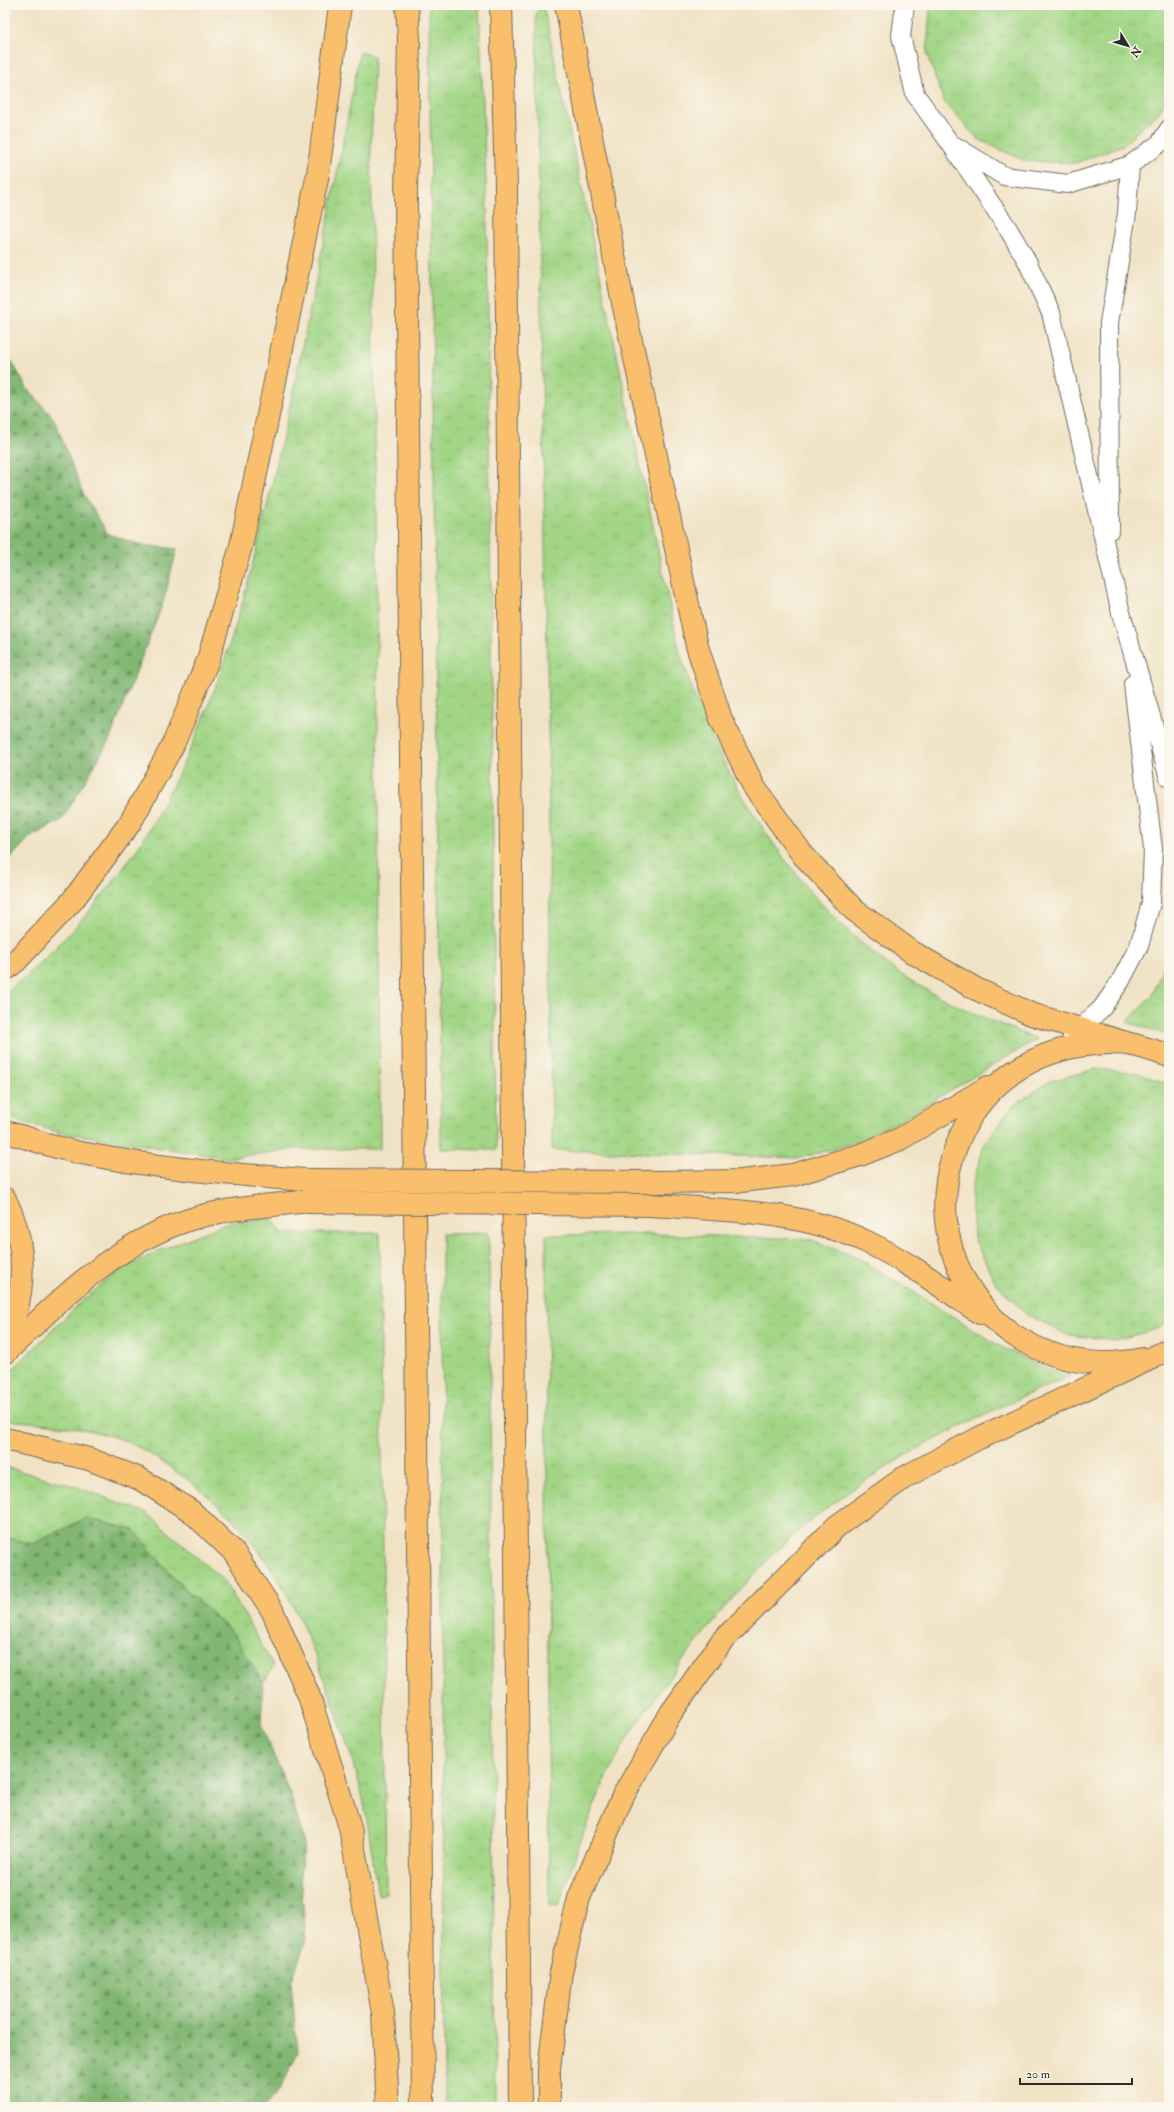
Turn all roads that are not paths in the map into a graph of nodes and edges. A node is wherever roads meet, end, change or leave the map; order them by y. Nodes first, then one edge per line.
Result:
1 (340, 5) edge
2 (407, 5) edge
3 (501, 5) edge
4 (566, 5) edge
5 (906, 5) edge
6 (1166, 141) edge
7 (950, 143) junction
8 (1130, 165) junction
9 (1111, 561) junction
10 (1126, 627) junction
11 (1169, 778) edge
12 (5, 970) edge
13 (1081, 1029) junction
14 (1133, 1045) junction
15 (1043, 1055) junction
16 (1169, 1056) edge
17 (1013, 1072) junction
18 (5, 1132) edge
19 (5, 1199) edge
20 (1004, 1329) junction
21 (5, 1342) edge
22 (1169, 1350) edge
23 (5, 1353) edge
24 (5, 1439) edge
25 (388, 2107) edge
26 (423, 2107) edge
27 (520, 2107) edge
28 (549, 2107) edge

1 - 12 main road
2 - 26 main road
3 - 27 main road
4 - 13 main road
5 - 7 lane
6 - 8 lane
7 - 8 lane
7 - 9 lane
8 - 9 lane
9 - 10 lane
10 - 11 lane
10 - 13 lane
13 - 14 main road
13 - 15 lane
14 - 15 main road
14 - 16 main road
15 - 17 main road
17 - 18 main road, bridge
17 - 20 main road
19 - 21 main road
20 - 22 main road
20 - 23 main road, bridge
22 - 28 main road
24 - 25 main road

